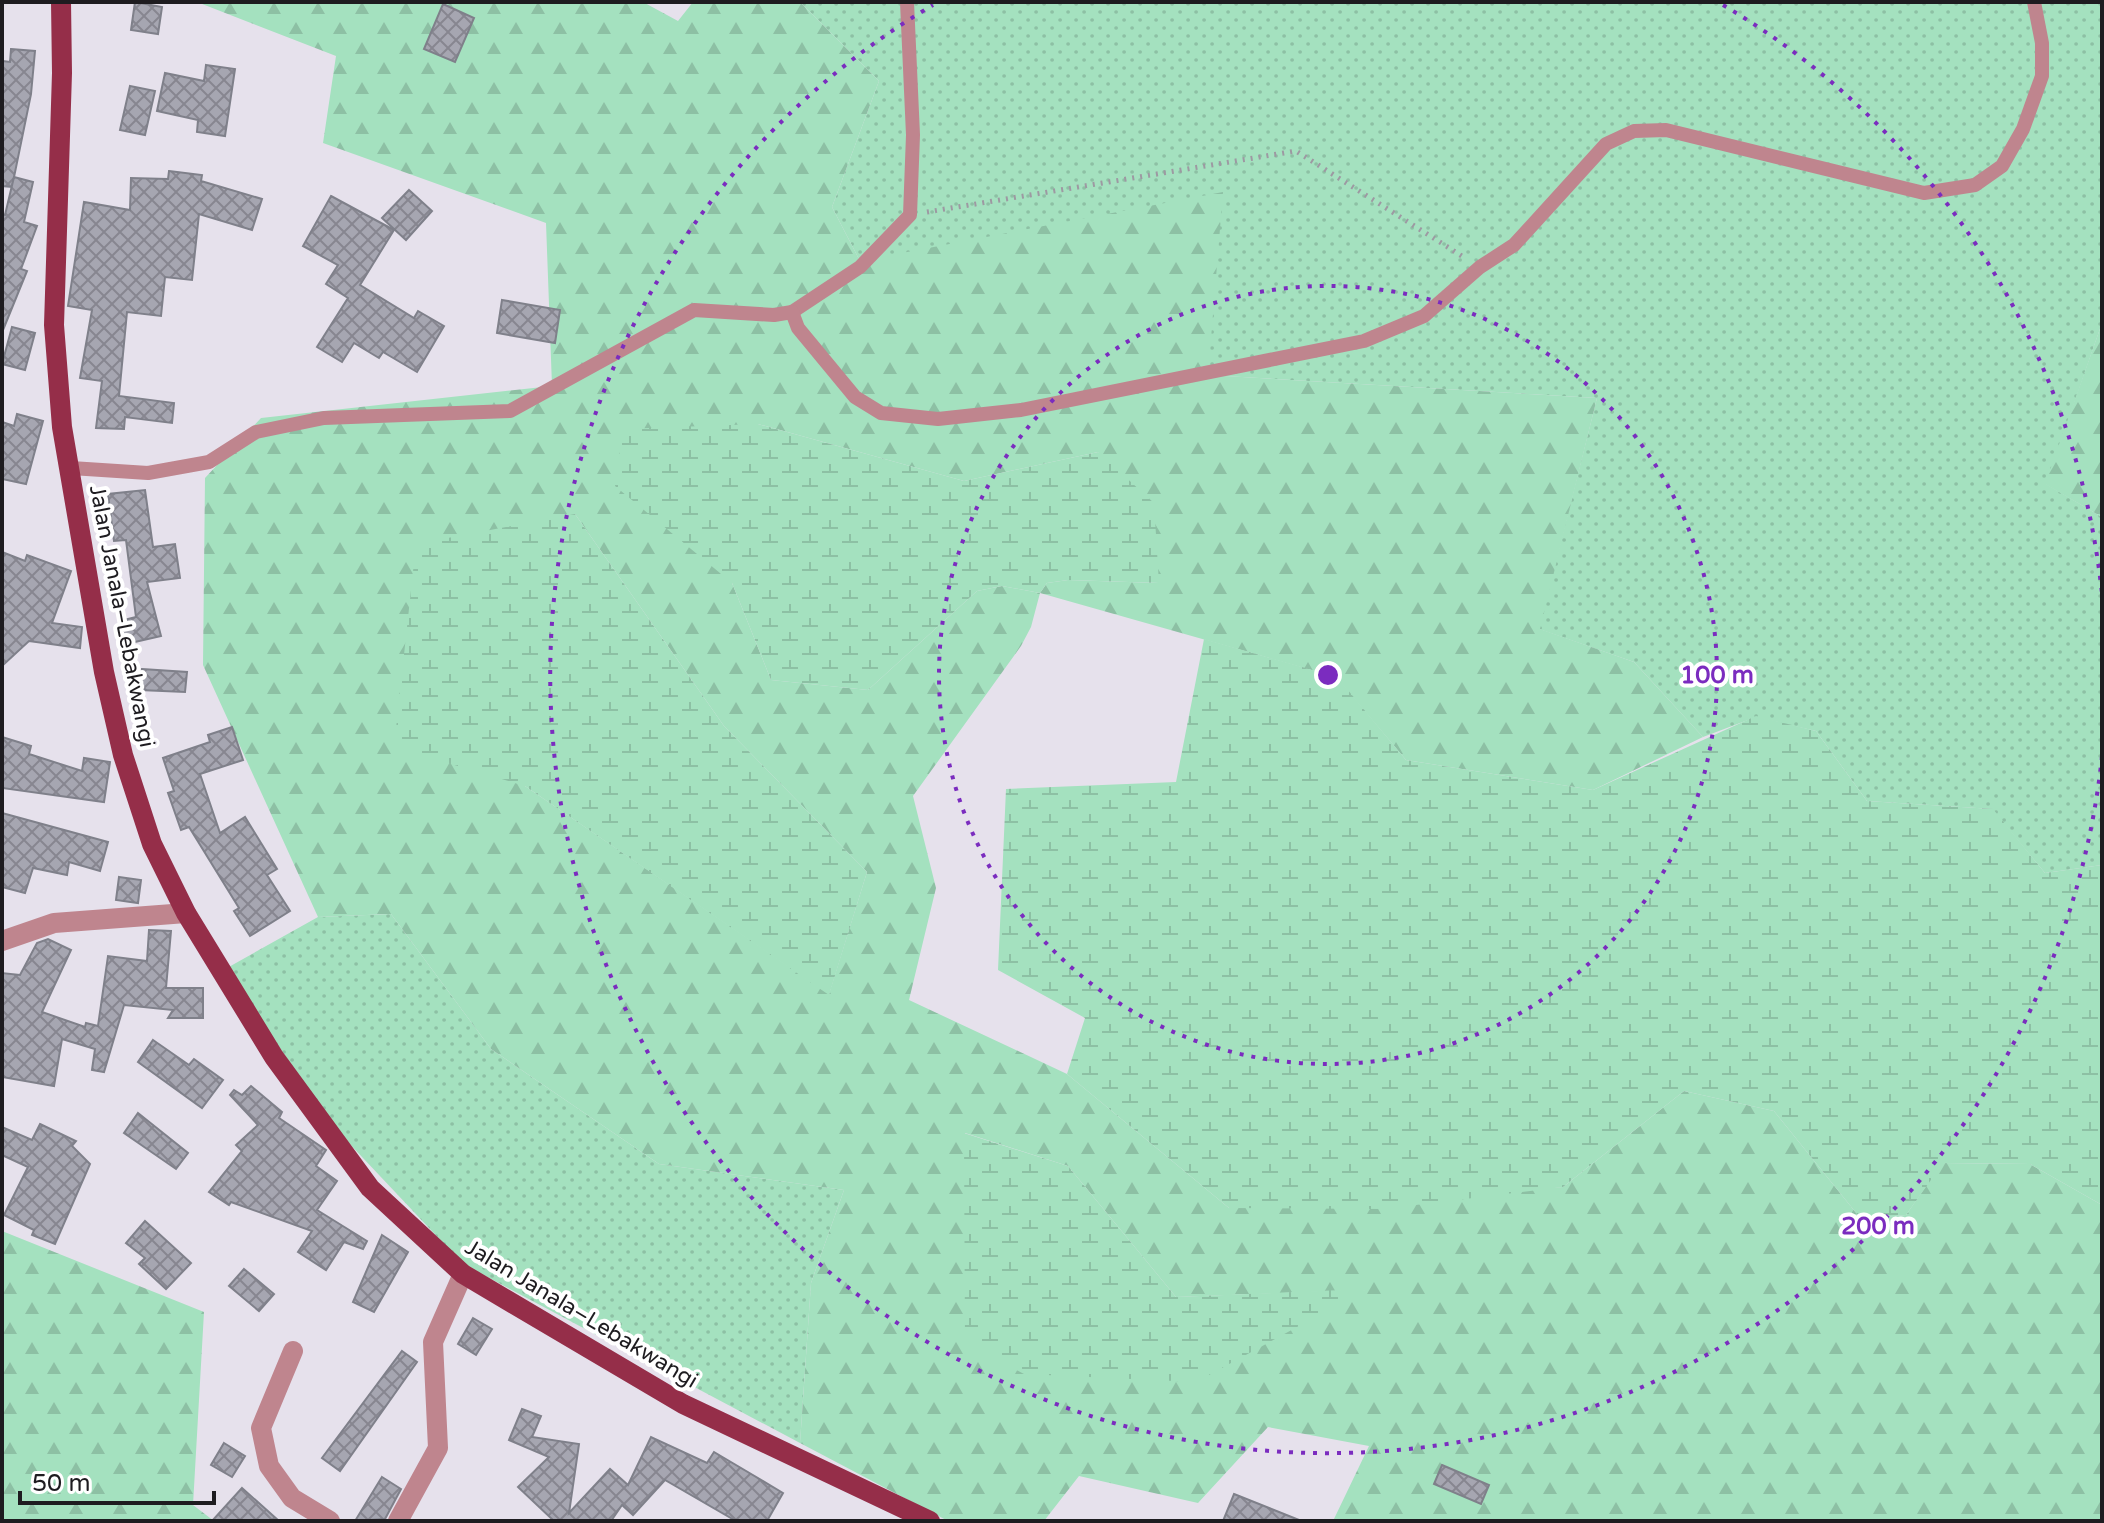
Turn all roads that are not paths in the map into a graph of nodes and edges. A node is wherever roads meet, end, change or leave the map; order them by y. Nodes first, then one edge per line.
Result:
1 (61, 2) edge
2 (907, 2) edge
3 (2034, 2) edge
4 (792, 312) junction
5 (71, 468) junction
6 (186, 913) junction
7 (2, 941) edge
8 (463, 1274) junction
9 (293, 1351) dead end
10 (330, 1521) edge
11 (398, 1521) edge
12 (930, 1521) edge

1 - 5 main road, Jalan Janala–Lebakwangi
2 - 4 lane
3 - 4 lane
4 - 5 lane
5 - 6 main road, Jalan Janala–Lebakwangi
6 - 7 street
6 - 8 main road, Jalan Janala–Lebakwangi
8 - 11 street
8 - 12 main road, Jalan Janala–Lebakwangi
9 - 10 street

